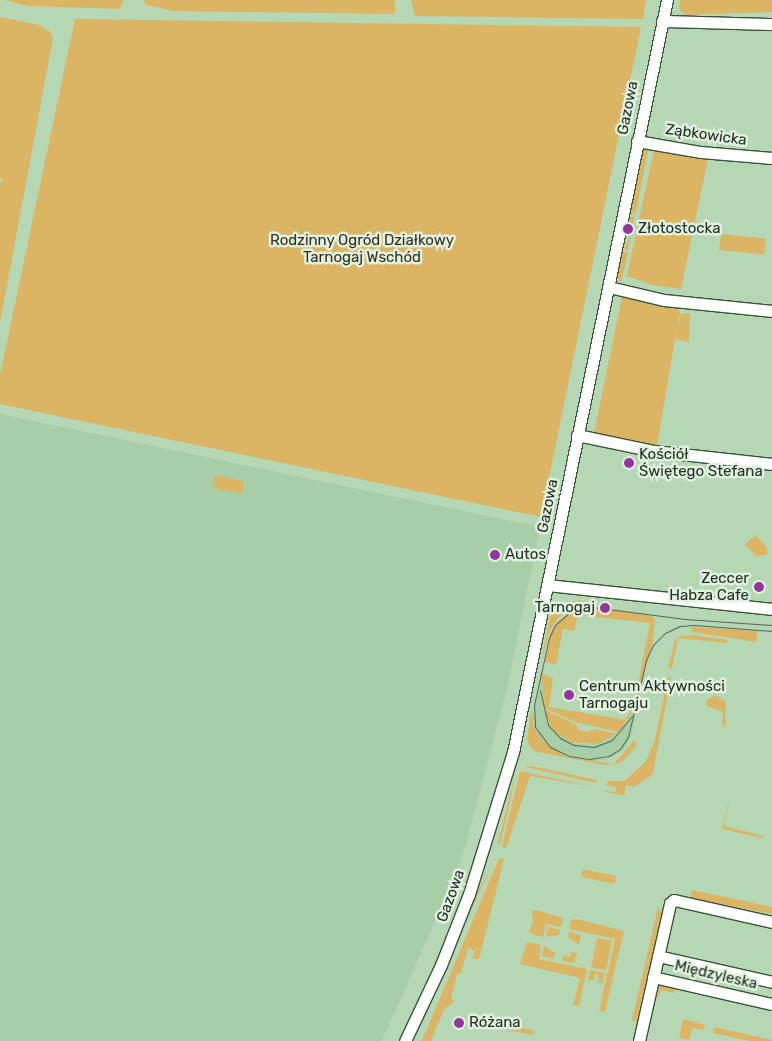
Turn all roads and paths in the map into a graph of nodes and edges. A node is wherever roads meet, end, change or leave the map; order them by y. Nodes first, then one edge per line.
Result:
1 (667, 0) edge
2 (662, 21) junction
3 (772, 24) edge
4 (637, 141) junction
5 (772, 158) edge
6 (609, 287) junction
7 (772, 311) edge
8 (577, 435) junction
9 (772, 464) edge
10 (548, 585) junction
11 (772, 609) edge
12 (772, 922) edge
13 (658, 956) junction
14 (653, 976) junction
15 (772, 982) edge
16 (772, 1004) edge
17 (405, 1041) edge
18 (639, 1041) edge

1 - 2 street, Gazowa
2 - 3 street
2 - 4 street, Gazowa
4 - 5 street, Ząbkowicka
4 - 6 street, Gazowa
6 - 7 street
6 - 8 street, Gazowa
8 - 9 street
8 - 10 street, Gazowa
10 - 11 street
10 - 17 street, Gazowa
12 - 13 street, Międzyleska
13 - 14 street, Międzyleska
13 - 15 street, Międzyleska
14 - 16 street, Międzyleska
14 - 18 street, Międzyleska

